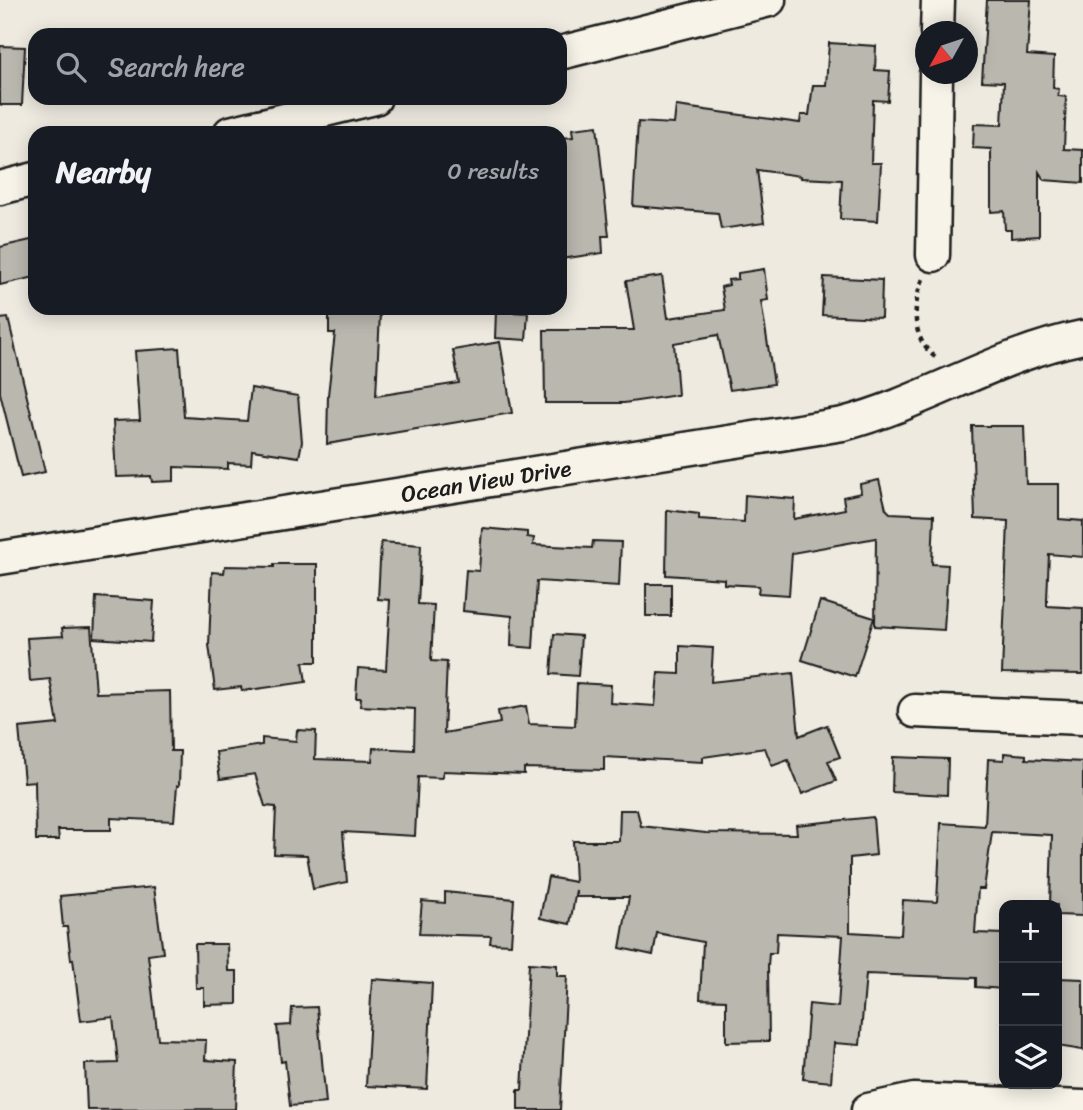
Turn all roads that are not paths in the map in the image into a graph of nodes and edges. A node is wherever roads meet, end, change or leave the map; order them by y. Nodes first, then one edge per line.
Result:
1 (769, 0) edge
2 (938, 0) edge
3 (937, 21) edge
4 (567, 51) edge
5 (936, 84) edge
6 (346, 105) edge
7 (259, 126) edge
8 (28, 181) edge
9 (0, 188) edge
10 (933, 255) road end
11 (1083, 337) edge
12 (0, 558) edge
13 (915, 711) dead end
14 (1083, 718) edge
15 (1083, 1107) edge
16 (868, 1110) edge

1 - 4 street
2 - 3 street
5 - 10 street
6 - 7 street
8 - 9 street
11 - 12 street, Ocean View Drive
13 - 14 street
15 - 16 street

